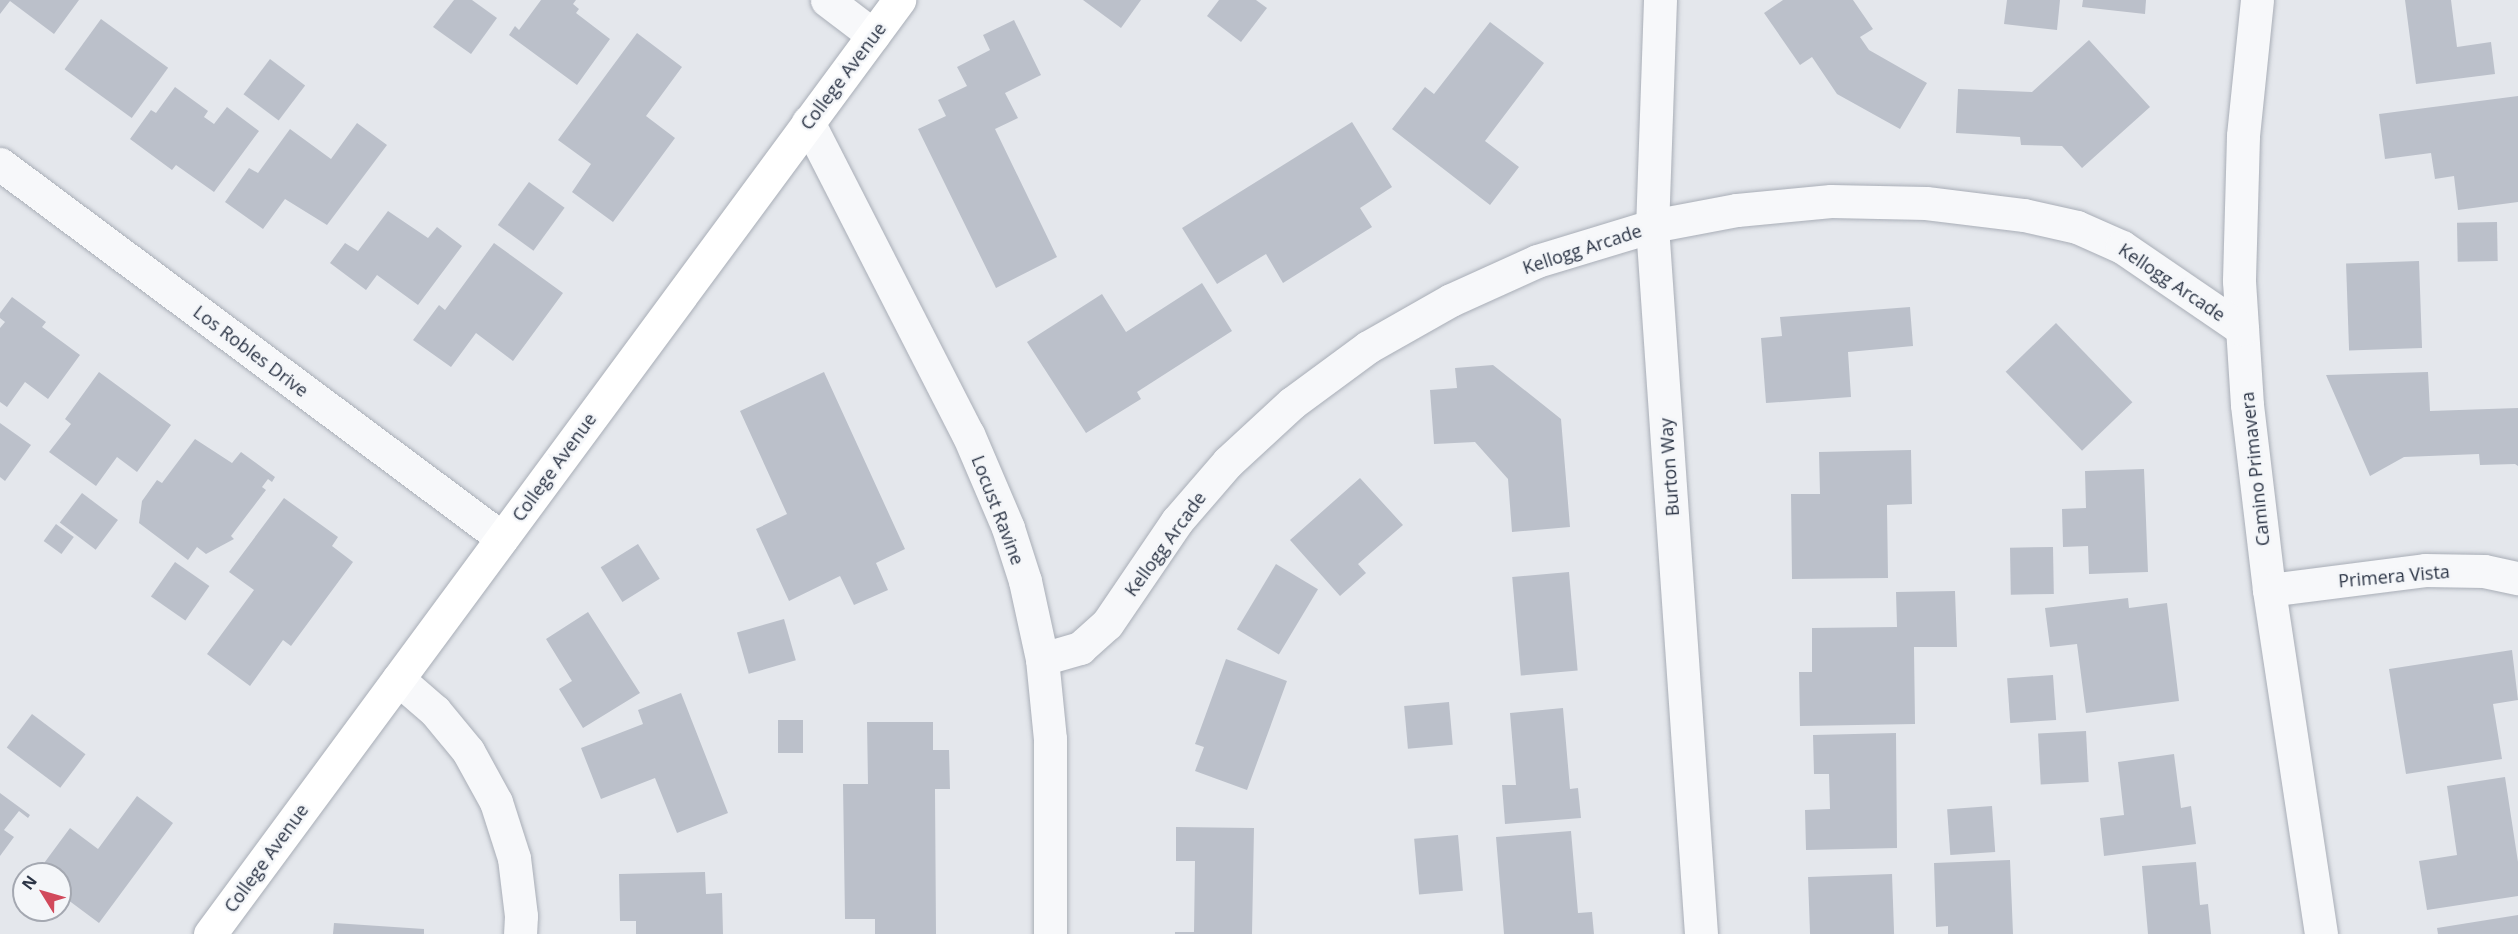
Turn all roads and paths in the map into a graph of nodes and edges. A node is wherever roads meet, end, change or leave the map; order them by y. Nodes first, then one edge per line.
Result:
1 (827, 0) edge
2 (899, 0) edge
3 (1660, 0) edge
4 (2257, 0) edge
5 (873, 34) junction
6 (808, 122) junction
7 (0, 164) edge
8 (1652, 226) junction
9 (2242, 329) junction
10 (502, 538) junction
11 (2518, 578) edge
12 (2269, 590) junction
13 (1042, 659) junction
14 (398, 679) junction
15 (210, 934) edge
16 (520, 934) edge
17 (1050, 934) edge
18 (1701, 934) edge
19 (2321, 934) edge

1 - 5 street
2 - 5 street, College Avenue
3 - 8 street, Burton Way
4 - 9 street, Camino Primavera
5 - 6 street, College Avenue
6 - 10 street, College Avenue
6 - 13 street, Locust Ravine
7 - 10 street, Los Robles Drive
8 - 9 street, Kellogg Arcade
8 - 13 street, Kellogg Arcade
8 - 18 street, Burton Way
9 - 12 street, Camino Primavera
10 - 14 street, College Avenue
11 - 12 street, Primera Vista
12 - 19 street, Camino Primavera
13 - 17 street, Locust Ravine
14 - 15 street, College Avenue
14 - 16 street

